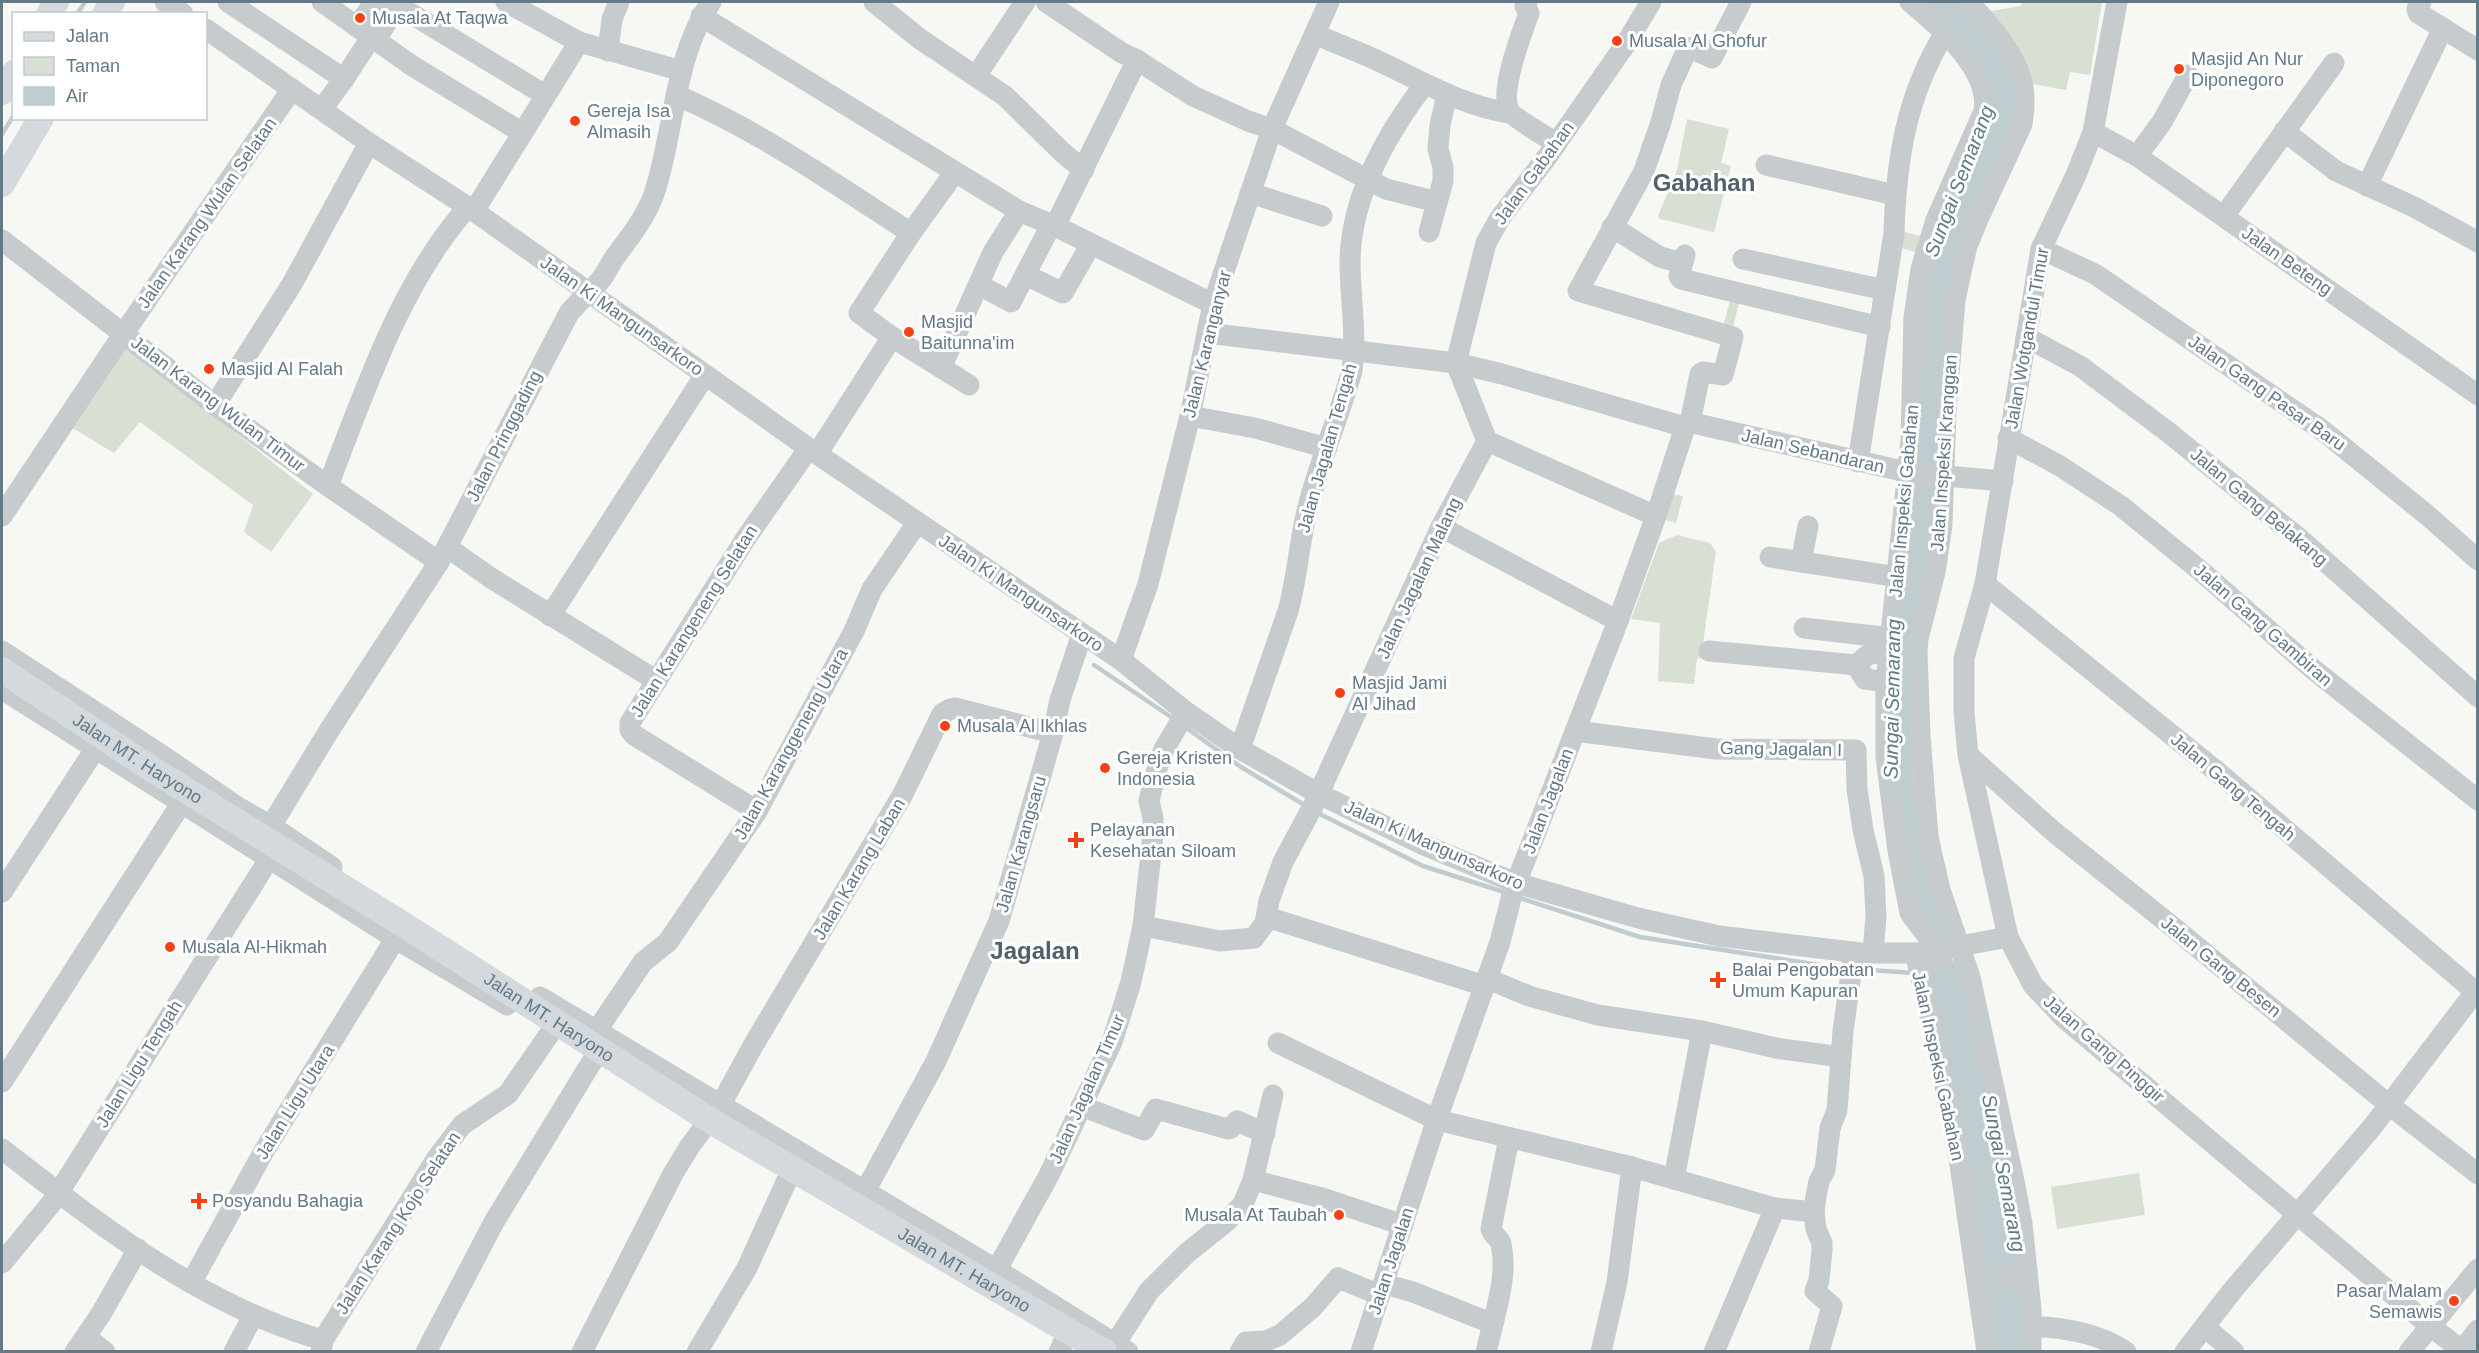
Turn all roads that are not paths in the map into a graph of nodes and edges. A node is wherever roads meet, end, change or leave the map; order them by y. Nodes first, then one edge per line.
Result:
1 (165, 2) edge
2 (228, 2) edge
3 (322, 2) edge
4 (374, 2) edge
5 (619, 2) edge
6 (874, 2) edge
7 (1025, 2) edge
8 (1046, 2) edge
9 (1329, 2) edge
10 (1527, 2) edge
11 (1651, 2) edge
12 (1741, 2) edge
13 (1910, 2) edge
14 (1968, 2) edge
15 (2117, 2) edge
16 (2421, 2) edge
17 (395, 4) edge
18 (514, 4) edge
19 (706, 9) edge
20 (180, 12) edge
21 (250, 16) junction
22 (2443, 28) junction
23 (207, 30) edge
24 (1945, 33) junction
25 (368, 34) junction
26 (1315, 34) junction
27 (579, 42) junction
28 (230, 46) junction
29 (2478, 50) edge
30 (608, 51) junction
31 (1137, 60) junction
32 (2334, 63) dead end
33 (682, 71) junction
34 (2188, 75) dead end
35 (12, 76) edge
36 (976, 76) junction
37 (344, 79) junction
38 (1424, 85) junction
39 (292, 89) junction
40 (2, 92) edge
41 (1447, 94) junction
42 (545, 95) junction
43 (676, 95) junction
44 (322, 109) junction
45 (1510, 113) junction
46 (40, 120) edge
47 (1272, 129) junction
48 (2284, 131) junction
49 (521, 132) junction
50 (2092, 132) junction
51 (369, 143) junction
52 (1556, 143) junction
53 (2137, 156) junction
54 (1766, 165) dead end
55 (1084, 170) junction
56 (955, 172) junction
57 (1368, 180) junction
58 (2, 184) edge
59 (2367, 186) junction
60 (1250, 193) junction
61 (1895, 195) junction
62 (478, 200) junction
63 (1437, 202) junction
64 (1019, 211) junction
65 (1322, 216) dead end
66 (2224, 216) junction
67 (1053, 225) junction
68 (1612, 227) junction
69 (1429, 232) dead end
70 (911, 233) junction
71 (2, 240) edge
72 (2478, 242) edge
73 (1091, 244) junction
74 (2041, 249) junction
75 (1743, 260) dead end
76 (1026, 275) junction
77 (979, 285) junction
78 (593, 287) junction
79 (1885, 290) junction
80 (1214, 304) junction
81 (1880, 327) junction
82 (124, 333) junction
83 (1207, 333) junction
84 (892, 337) junction
85 (2026, 337) junction
86 (1355, 350) junction
87 (1456, 363) junction
88 (941, 368) junction
89 (705, 375) junction
90 (969, 385) dead end
91 (2476, 392) edge
92 (215, 405) junction
93 (1190, 416) junction
94 (1688, 425) junction
95 (2008, 438) junction
96 (1487, 441) junction
97 (1327, 448) junction
98 (813, 451) junction
99 (2043, 459) junction
100 (1857, 462) junction
101 (1909, 472) junction
102 (2004, 474) junction
103 (1942, 476) junction
104 (328, 486) junction
105 (2, 516) edge
106 (1656, 516) junction
107 (917, 523) junction
108 (1808, 526) dead end
109 (1441, 527) junction
110 (443, 554) junction
111 (1770, 557) dead end
112 (2478, 561) edge
113 (1801, 562) junction
114 (1898, 577) junction
115 (1985, 584) junction
116 (550, 616) junction
117 (1618, 621) junction
118 (1804, 628) dead end
119 (1082, 634) junction
120 (1889, 646) junction
121 (2, 651) edge
122 (1709, 651) dead end
123 (1121, 660) junction
124 (1856, 665) junction
125 (2, 670) edge
126 (657, 681) junction
127 (1886, 682) junction
128 (2, 689) edge
129 (2478, 697) edge
130 (1181, 719) junction
131 (68, 722) junction
132 (1575, 731) junction
133 (1053, 733) junction
134 (100, 743) junction
135 (1240, 749) junction
136 (1968, 755) junction
137 (185, 797) junction
138 (2478, 800) edge
139 (1313, 805) junction
140 (757, 811) junction
141 (232, 812) junction
142 (271, 843) junction
143 (2, 892) edge
144 (1512, 895) junction
145 (1267, 918) junction
146 (1143, 926) junction
147 (411, 932) junction
148 (2008, 937) junction
149 (1955, 948) junction
150 (438, 956) junction
151 (1918, 957) junction
152 (1858, 960) junction
153 (488, 972) junction
154 (1486, 982) junction
155 (2474, 986) edge
156 (554, 1027) junction
157 (1702, 1031) junction
158 (1278, 1043) dead end
159 (604, 1049) junction
160 (1841, 1057) junction
161 (2, 1082) edge
162 (1273, 1095) dead end
163 (2388, 1104) junction
164 (1081, 1106) junction
165 (710, 1118) junction
166 (1437, 1120) junction
167 (1264, 1133) junction
168 (1509, 1138) junction
169 (2, 1149) edge
170 (1632, 1167) junction
171 (790, 1172) junction
172 (2478, 1174) edge
173 (1674, 1179) junction
174 (1253, 1180) junction
175 (58, 1192) junction
176 (852, 1201) junction
177 (1775, 1208) junction
178 (1814, 1212) junction
179 (2297, 1215) junction
180 (1403, 1225) junction
181 (138, 1250) junction
182 (2, 1263) edge
183 (2478, 1269) edge
184 (2025, 1270) junction
185 (993, 1276) junction
186 (1981, 1280) junction
187 (191, 1283) junction
188 (1382, 1289) junction
189 (253, 1316) junction
190 (1493, 1324) junction
191 (2429, 1325) junction
192 (2031, 1327) junction
193 (2205, 1327) junction
194 (2478, 1330) edge
195 (1064, 1334) edge
196 (80, 1344) edge
197 (312, 1344) edge
198 (1115, 1350) edge
199 (699, 1351) edge
200 (2462, 1351) edge
201 (105, 1352) edge
202 (234, 1352) edge
203 (426, 1352) edge
204 (582, 1352) edge
205 (1240, 1352) edge
206 (1361, 1352) edge
207 (1486, 1352) edge
208 (1601, 1352) edge
209 (1714, 1352) edge
210 (1819, 1352) edge
211 (1987, 1352) edge
212 (2031, 1352) edge
213 (2126, 1352) edge
214 (2185, 1352) edge
215 (2234, 1352) edge
216 (2409, 1352) edge

1 - 20 street
2 - 21 street
3 - 25 street
4 - 25 street
5 - 30 street
6 - 36 street
7 - 36 street
8 - 31 street
9 - 26 street, Jalan Karanganyar
10 - 45 street
11 - 52 street, Jalan Gabahan
12 - 68 street
13 - 24 street, Jalan Inspeksi Gabahan
14 - 103 street, Jalan Inspeksi Kranggan
15 - 50 street, Jalan Wotgandul Timur
16 - 22 street
17 - 25 street
17 - 42 street
18 - 27 street
19 - 33 street, Jalan Pringgading
19 - 56 street
21 - 28 street
21 - 37 street
22 - 29 street
22 - 59 street
23 - 28 street, Jalan Ki Mangunsarkoro
24 - 61 street
24 - 101 street, Jalan Inspeksi Gabahan
25 - 37 street
25 - 49 street
26 - 38 street
26 - 47 street, Jalan Karanganyar
27 - 30 street
27 - 42 street
28 - 39 street, Jalan Ki Mangunsarkoro
30 - 33 street
31 - 47 street
31 - 55 street
32 - 48 street
33 - 43 street, Jalan Pringgading
34 - 53 street
35 - 40 main road
36 - 55 street
37 - 44 street
38 - 41 street
38 - 57 street, Jalan Jagalan Tengah
39 - 44 street, Jalan Ki Mangunsarkoro
39 - 82 street, Jalan Karang Wulan Selatan
41 - 45 street
41 - 63 street
42 - 49 street
43 - 70 street
43 - 78 street, Jalan Pringgading
44 - 51 street, Jalan Ki Mangunsarkoro
45 - 52 street
46 - 58 main road
47 - 57 street
47 - 60 street, Jalan Karanganyar
48 - 59 street
48 - 66 street
49 - 62 street
50 - 53 street, Jalan Beteng
50 - 74 street, Jalan Wotgandul Timur
51 - 62 street, Jalan Ki Mangunsarkoro
51 - 92 street
52 - 87 street, Jalan Gabahan
53 - 66 street, Jalan Beteng
54 - 61 street
55 - 67 street
56 - 64 street
56 - 70 street
57 - 63 street
57 - 86 street, Jalan Jagalan Tengah
59 - 72 street
60 - 65 street
60 - 80 street, Jalan Karanganyar
61 - 79 street
62 - 78 street, Jalan Ki Mangunsarkoro
62 - 104 street
63 - 69 street
64 - 67 street
64 - 77 street
66 - 91 street, Jalan Beteng
67 - 73 street
67 - 76 street
68 - 81 street
68 - 94 street, Jalan Jagalan
70 - 84 street
71 - 82 street, Jalan Karang Wulan Timur
73 - 76 street
73 - 80 street
74 - 85 street, Jalan Wotgandul Timur
74 - 112 street, Jalan Gang Pasar Baru
75 - 79 street
76 - 77 street
77 - 88 street
78 - 89 street, Jalan Ki Mangunsarkoro
78 - 110 street, Jalan Pringgading
79 - 81 street
80 - 83 street, Jalan Karanganyar
81 - 100 street
82 - 92 street, Jalan Karang Wulan Timur
82 - 105 street, Jalan Karang Wulan Selatan
83 - 86 street, Jalan Sebandaran
83 - 93 street, Jalan Karanganyar
84 - 88 street
84 - 98 street, Jalan Karangeneng Selatan
85 - 95 street, Jalan Wotgandul Timur
85 - 129 street, Jalan Gang Belakang
86 - 87 street, Jalan Sebandaran
86 - 97 street, Jalan Jagalan Tengah
87 - 94 street, Jalan Sebandaran
87 - 96 street
88 - 90 street
89 - 98 street, Jalan Ki Mangunsarkoro
89 - 116 street
92 - 104 street, Jalan Karang Wulan Timur
93 - 97 street
93 - 123 street, Jalan Karanganyar
94 - 100 street, Jalan Sebandaran
94 - 106 street, Jalan Jagalan
95 - 99 street, Jalan Gang Gambiran
95 - 102 street, Jalan Wotgandul Timur
96 - 106 street
96 - 109 street, Jalan Jagalan Malang
97 - 135 street, Jalan Jagalan Tengah
98 - 107 street, Jalan Ki Mangunsarkoro
98 - 126 street, Jalan Karangeneng Selatan
99 - 102 street
99 - 138 street, Jalan Gang Gambiran
100 - 101 street, Jalan Sebandaran
101 - 103 street, Jalan Sebandaran
101 - 114 street, Jalan Inspeksi Gabahan
102 - 103 street
102 - 115 street, Jalan Gang Pinggir
103 - 149 street, Jalan Inspeksi Kranggan
104 - 110 street, Jalan Karang Wulan Timur
106 - 117 street, Jalan Jagalan
107 - 119 street, Jalan Ki Mangunsarkoro
107 - 140 street, Jalan Karanggeneng Utara
108 - 113 street
109 - 117 street
109 - 139 street, Jalan Jagalan Malang
110 - 116 street, Jalan Karang Wulan Timur
110 - 142 street, Jalan Pringgading
111 - 113 street
113 - 114 street
114 - 120 street, Jalan Inspeksi Gabahan
115 - 136 street, Jalan Gang Pinggir
115 - 155 street, Jalan Gang Tengah
116 - 126 street, Jalan Karang Wulan Timur
117 - 132 street, Jalan Jagalan
118 - 120 street
119 - 123 street, Jalan Ki Mangunsarkoro
119 - 133 street, Jalan Karangsaru
120 - 124 street
120 - 127 street, Jalan Inspeksi Gabahan
121 - 141 street
122 - 124 street
123 - 130 street, Jalan Ki Mangunsarkoro
124 - 127 street
125 - 131 main road, Jalan MT. Haryono
126 - 140 street, Jalan Karangeneng Selatan
127 - 151 street, Jalan Inspeksi Gabahan
128 - 131 street
130 - 135 street, Jalan Ki Mangunsarkoro
130 - 146 street, Jalan Jagalan Timur
131 - 134 main road, Jalan MT. Haryono
132 - 144 street, Jalan Jagalan
132 - 152 street, Gang Jagalan I
133 - 165 street, Jalan Karang Laban
133 - 176 street, Jalan Karangsaru
134 - 137 main road, Jalan MT. Haryono
134 - 143 street
135 - 139 street, Jalan Ki Mangunsarkoro
136 - 148 street, Jalan Gang Pinggir
136 - 163 street, Jalan Gang Besen
137 - 141 main road, Jalan MT. Haryono
137 - 142 street
137 - 161 street
139 - 144 street, Jalan Ki Mangunsarkoro
139 - 145 street, Jalan Jagalan Malang
140 - 159 street, Jalan Karanggeneng Utara
141 - 142 main road, Jalan MT. Haryono
142 - 147 main road, Jalan MT. Haryono
142 - 175 street, Jalan Ligu Tengah
144 - 152 street, Jalan Ki Mangunsarkoro
144 - 154 street, Jalan Jagalan
145 - 146 street
145 - 154 street
146 - 164 street, Jalan Jagalan Timur
147 - 150 main road, Jalan MT. Haryono
147 - 187 street, Jalan Ligu Utara
148 - 149 street
148 - 179 street, Jalan Gang Pinggir
149 - 151 street
149 - 184 street, Jalan Inspeksi Kranggan
150 - 153 main road, Jalan MT. Haryono
150 - 156 street
151 - 152 street, Jalan Ki Mangunsarkoro
151 - 186 street, Jalan Inspeksi Gabahan
152 - 160 street
153 - 156 main road, Jalan MT. Haryono
153 - 159 street
154 - 157 street
154 - 166 street, Jalan Jagalan
155 - 163 street
156 - 159 main road, Jalan MT. Haryono
156 - 197 street, Jalan Karang Kojo Selatan
157 - 160 street
157 - 173 street
158 - 166 street
159 - 165 main road, Jalan MT. Haryono
159 - 203 street, Jalan Karanggeneng Utara
160 - 178 street
162 - 167 street
163 - 172 street, Jalan Gang Besen
163 - 179 street
164 - 167 street
164 - 185 street, Jalan Jagalan Timur
165 - 171 main road, Jalan MT. Haryono
165 - 176 street
165 - 204 street, Jalan Karang Laban
166 - 168 street
166 - 180 street, Jalan Jagalan
167 - 174 street
168 - 170 street
168 - 190 street
169 - 175 street
170 - 173 street
170 - 208 street
171 - 176 main road, Jalan MT. Haryono
171 - 199 street
173 - 177 street
174 - 180 street
174 - 198 street
175 - 181 street
175 - 182 street, Jalan Ligu Tengah
176 - 185 main road, Jalan MT. Haryono
176 - 195 street
177 - 178 street
177 - 209 street
178 - 210 street
179 - 191 street, Jalan Gang Pinggir
179 - 193 street
180 - 188 street, Jalan Jagalan
181 - 187 street
181 - 196 street
183 - 191 street
184 - 186 street
184 - 192 street, Jalan Inspeksi Kranggan
185 - 195 main road, Jalan MT. Haryono
186 - 211 street, Jalan Inspeksi Gabahan
187 - 189 street
188 - 190 street
188 - 205 street
188 - 206 street, Jalan Jagalan
189 - 197 street
189 - 202 street
190 - 207 street
191 - 200 street, Jalan Gang Pinggir
191 - 216 street
192 - 212 street, Jalan Inspeksi Kranggan
192 - 213 street
193 - 214 street
193 - 215 street
194 - 200 street
195 - 198 main road, Jalan MT. Haryono
196 - 201 street

